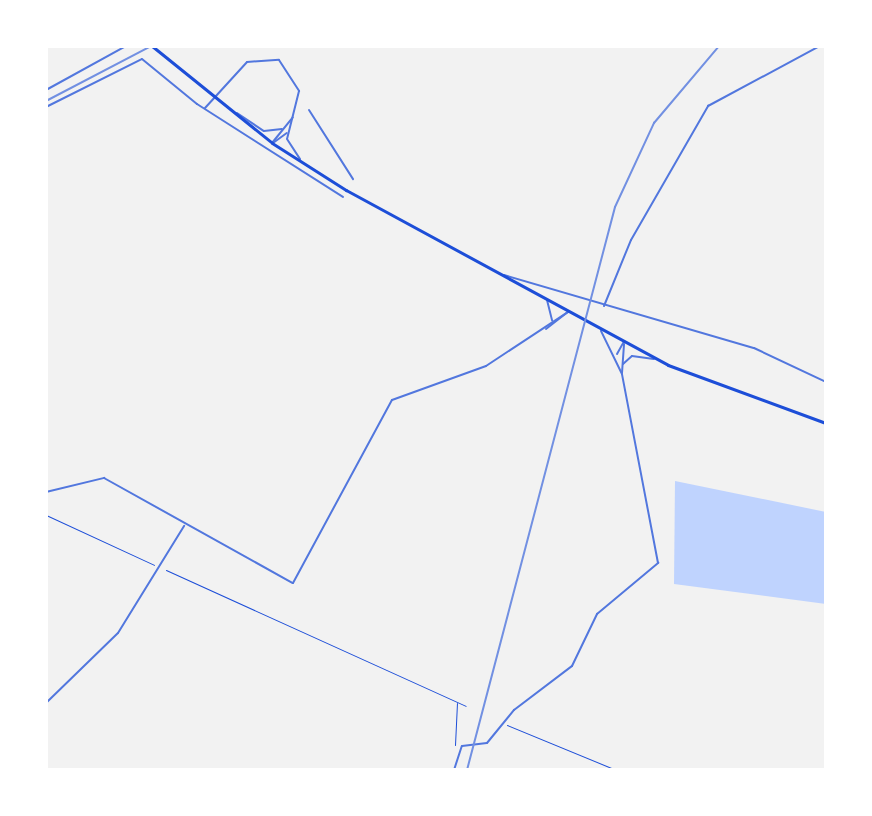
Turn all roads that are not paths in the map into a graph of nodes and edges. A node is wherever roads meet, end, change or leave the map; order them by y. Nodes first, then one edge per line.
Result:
1 (126, 46) edge
2 (152, 46) edge
3 (820, 46) edge
4 (46, 90) edge
5 (46, 107) edge
6 (204, 109) junction
7 (309, 110) dead end
8 (231, 112) junction
9 (296, 113) junction
10 (290, 128) junction
11 (282, 129) junction
12 (272, 143) junction
13 (310, 168) junction
14 (353, 179) dead end
15 (343, 197) dead end
16 (503, 275) junction
17 (546, 299) junction
18 (604, 306) junction
19 (568, 312) junction
20 (549, 325) junction
21 (545, 330) junction
22 (601, 330) junction
23 (624, 343) junction
24 (617, 360) junction
25 (657, 360) junction
26 (623, 364) junction
27 (622, 374) junction
28 (826, 382) edge
29 (826, 423) edge
30 (46, 492) edge
31 (184, 526) junction
32 (46, 703) edge
33 (454, 770) edge

1 - 4 street
2 - 8 main road
3 - 18 street
5 - 6 street
6 - 9 street
6 - 15 street
7 - 14 street
8 - 11 street
8 - 12 main road
9 - 10 street
9 - 11 street
10 - 12 street
10 - 13 street
11 - 12 street
12 - 13 main road
13 - 16 main road
16 - 17 main road
16 - 18 street
17 - 19 main road
17 - 20 street
18 - 28 street
19 - 20 street
19 - 21 street
19 - 22 main road
20 - 21 street
21 - 31 street
22 - 23 main road
22 - 24 street
23 - 24 street
23 - 25 main road
23 - 26 street
24 - 27 street
25 - 26 street
25 - 29 main road
26 - 27 street
27 - 33 street
30 - 31 street
31 - 32 street

